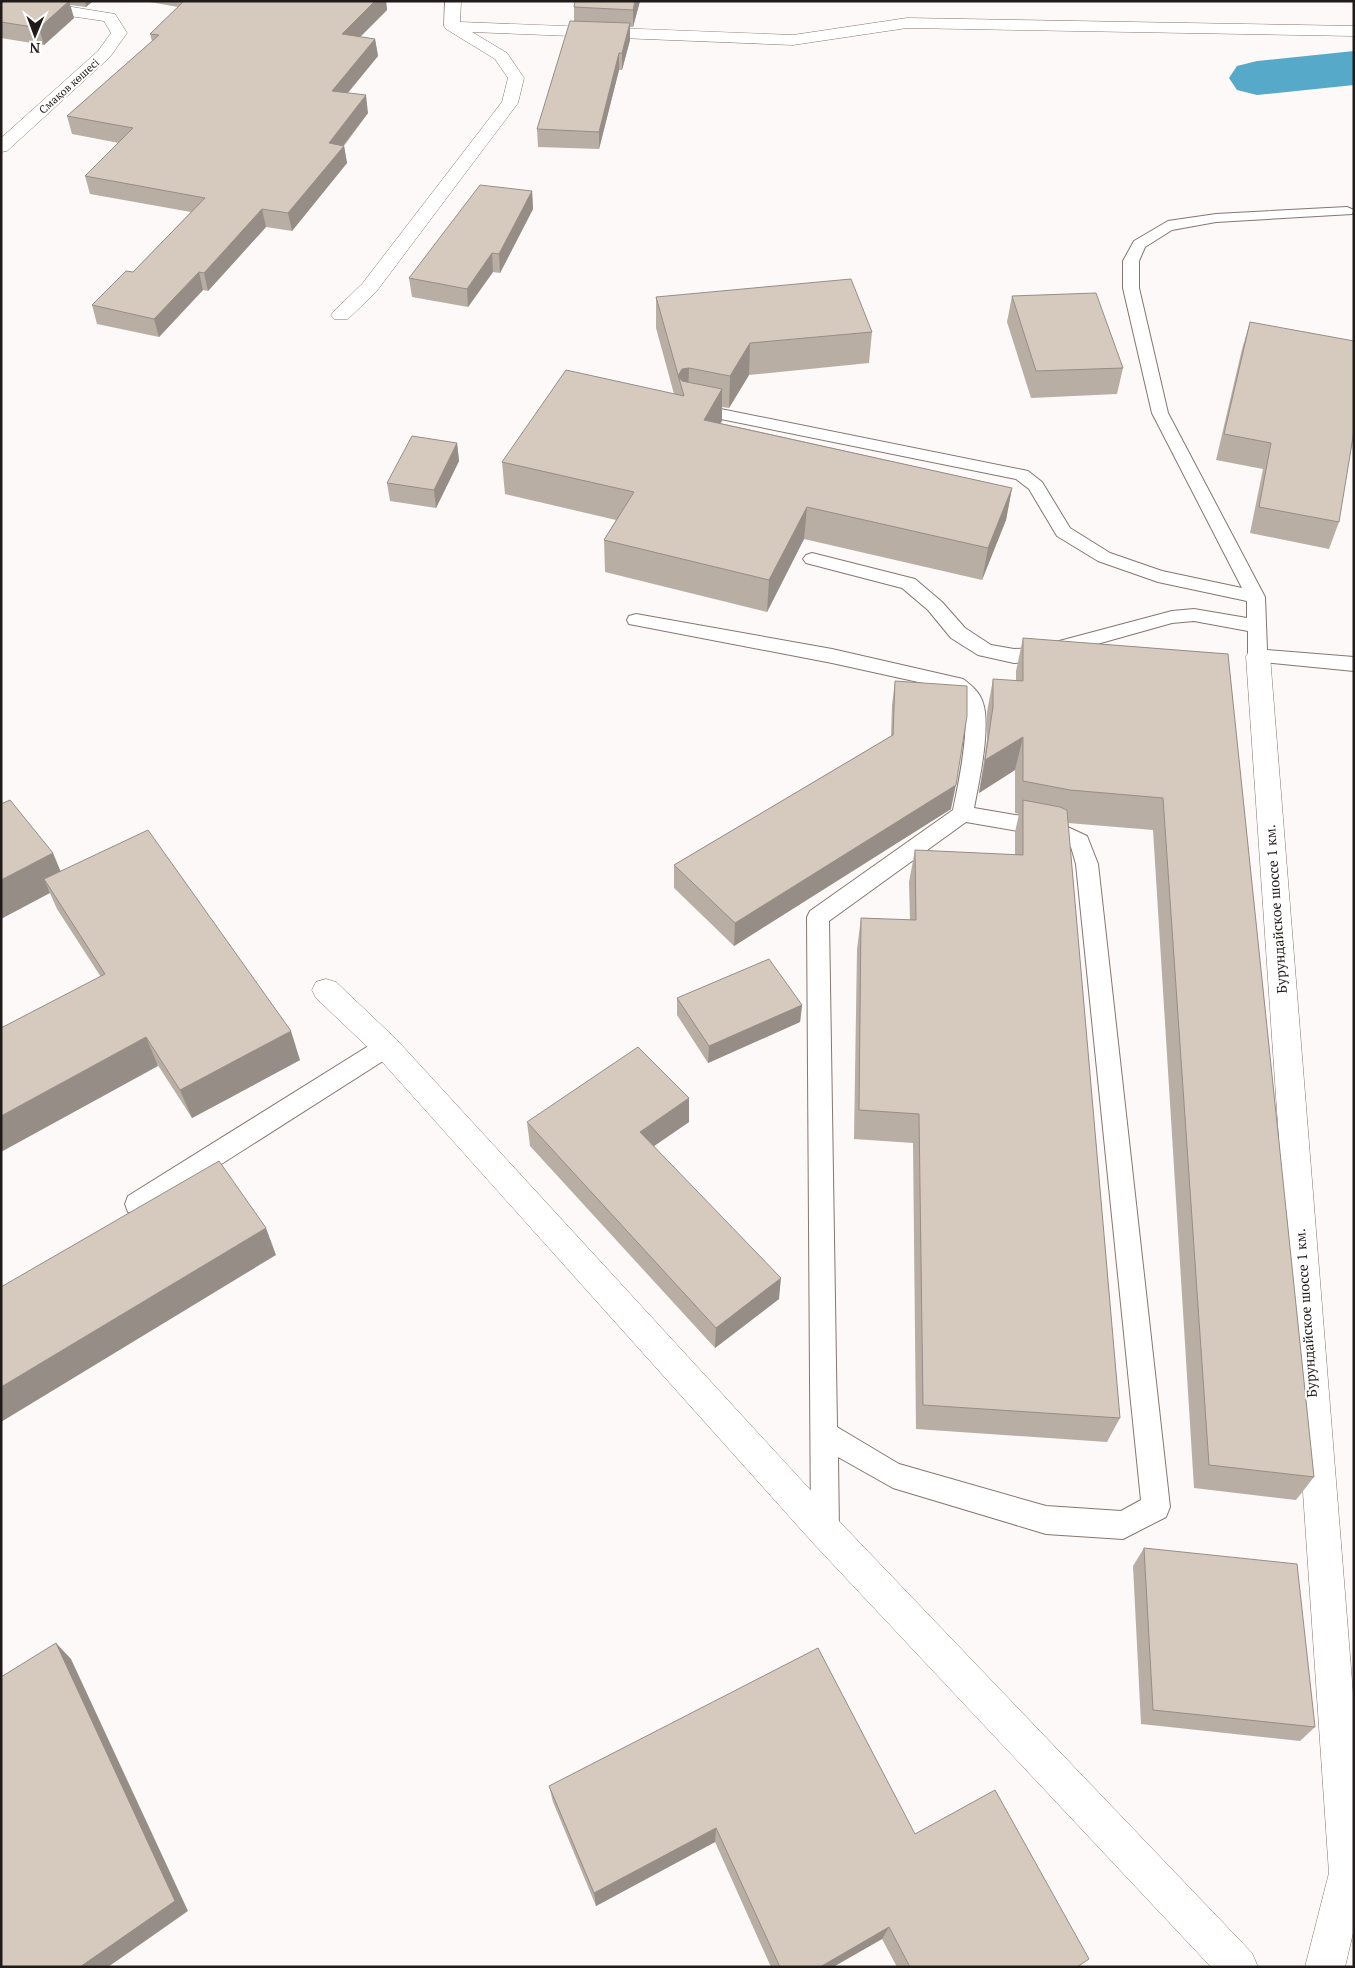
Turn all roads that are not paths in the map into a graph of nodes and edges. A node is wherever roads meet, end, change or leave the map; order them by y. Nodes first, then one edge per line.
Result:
1 (452, 1) edge
2 (1, 2) edge
3 (452, 26) junction
4 (1354, 31) edge
5 (1, 147) edge
6 (1347, 211) dead end
7 (341, 315) dead end
8 (688, 407) edge
9 (812, 559) dead end
10 (1256, 597) junction
11 (636, 620) dead end
12 (1257, 641) junction
13 (1354, 664) edge
14 (963, 814) junction
15 (326, 990) dead end
16 (386, 1047) junction
17 (137, 1204) dead end
18 (824, 1434) junction
19 (825, 1530) junction
20 (1238, 1967) edge
21 (1325, 1967) edge

1 - 3 street
2 - 5 street, Смақов көшесі
3 - 4 street
3 - 7 street
6 - 10 lane
8 - 10 lane
9 - 12 lane
10 - 12 lane
11 - 14 lane
12 - 13 lane
12 - 21 street, Бурундайское шоссе 1 км.
14 - 18 lane
14 - 18 lane
15 - 16 street
16 - 17 lane
16 - 19 street
18 - 19 lane
19 - 20 street

